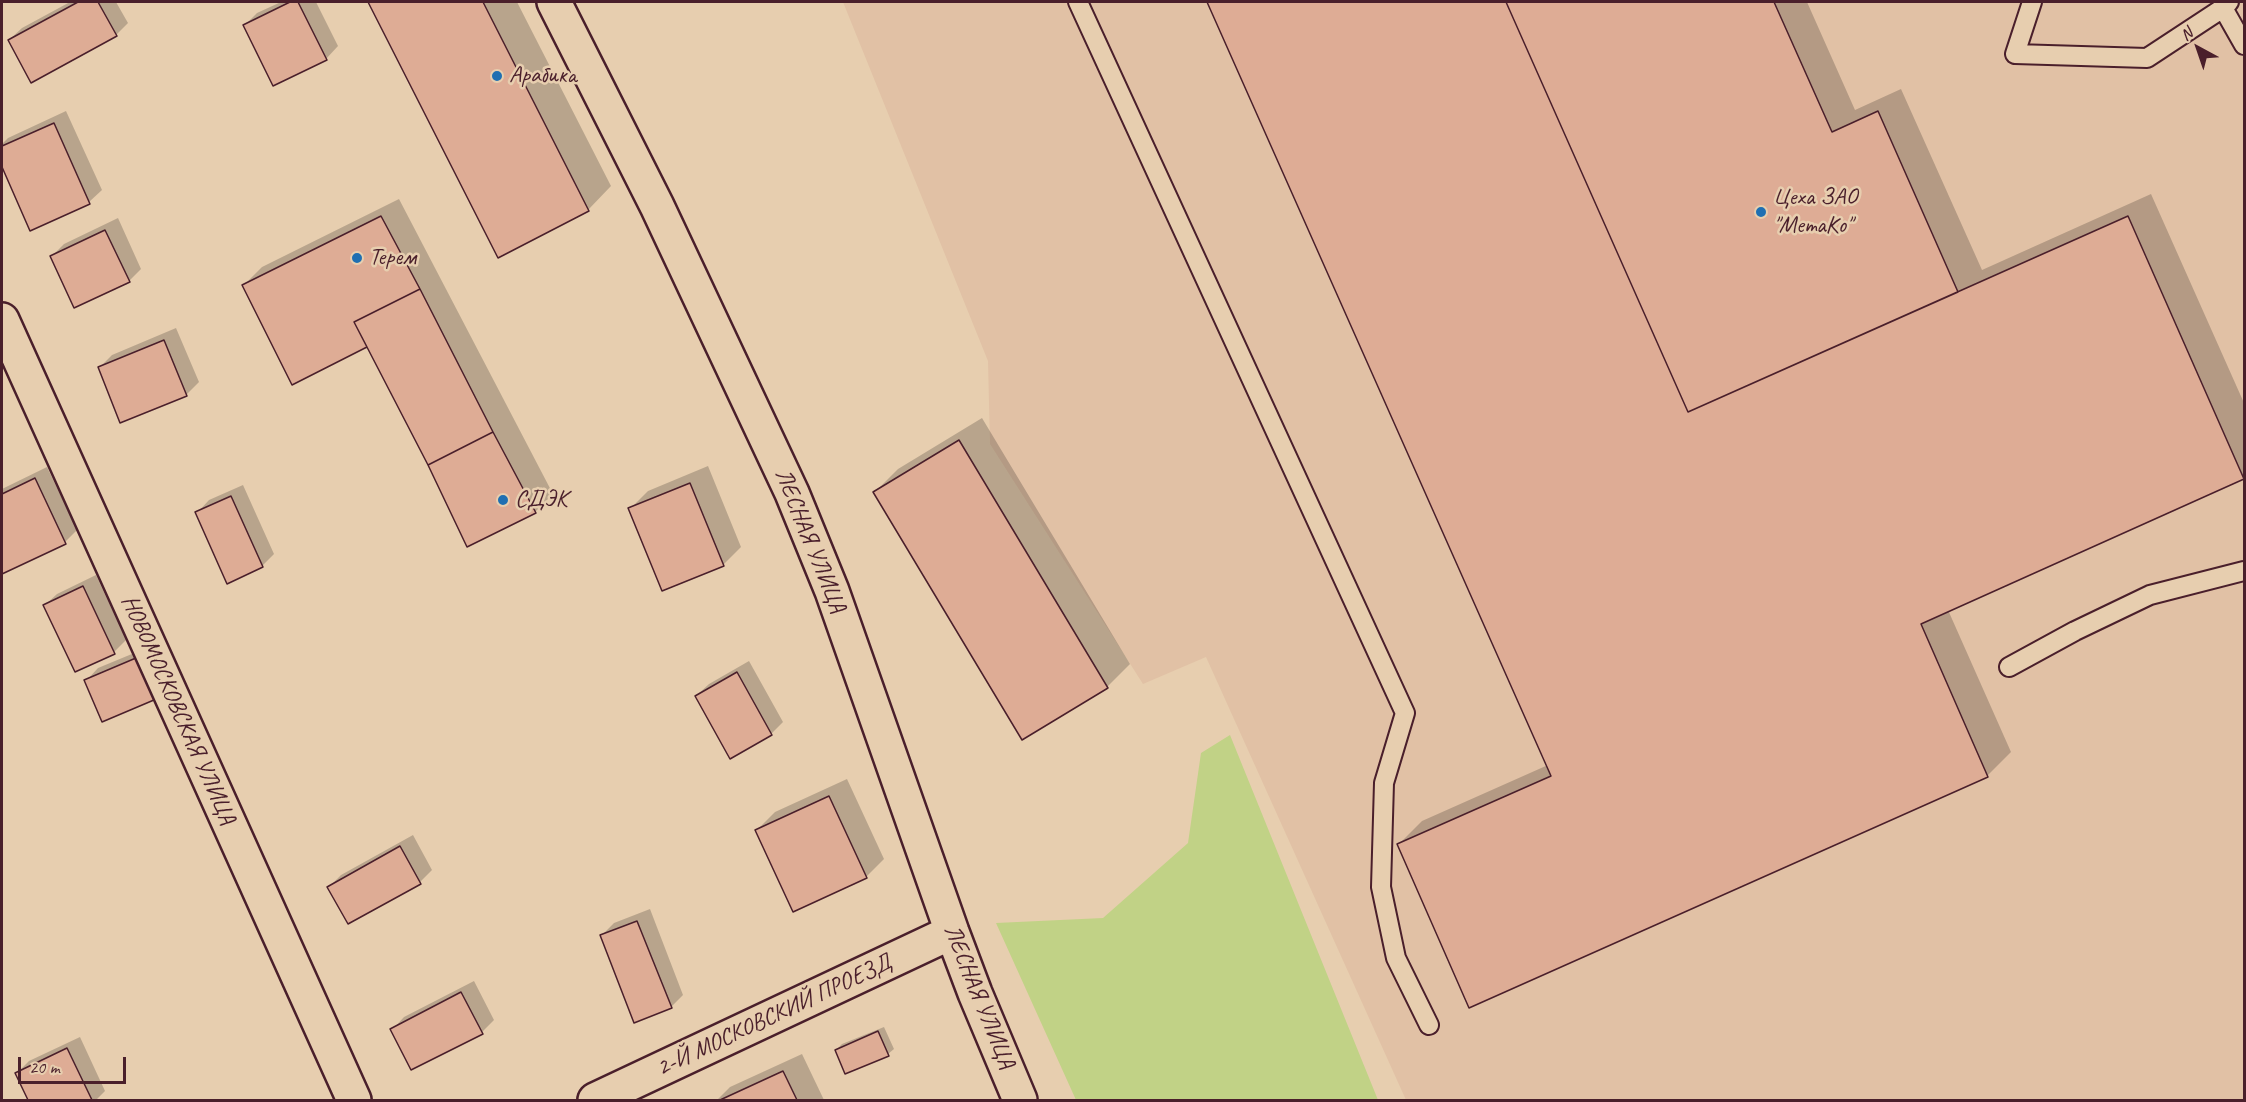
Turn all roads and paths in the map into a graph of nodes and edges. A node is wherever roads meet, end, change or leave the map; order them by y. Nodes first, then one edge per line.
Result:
1 (554, 2) edge
2 (1078, 2) edge
3 (2032, 2) edge
4 (2226, 5) edge
5 (2244, 45) edge
6 (2, 320) edge
7 (2244, 571) edge
8 (2010, 667) dead end
9 (952, 932) junction
10 (1429, 1025) dead end
11 (354, 1101) edge
12 (595, 1101) edge
13 (1020, 1101) edge

1 - 9 street, ЛЕСНАЯ УЛИЦА
2 - 10 lane
3 - 4 lane
4 - 5 lane
6 - 11 street, НОВОМОСКОВСКАЯ УЛИЦА
7 - 8 lane
9 - 12 street, 2-Й МОСКОВСКИЙ ПРОЕЗД
9 - 13 street, ЛЕСНАЯ УЛИЦА

